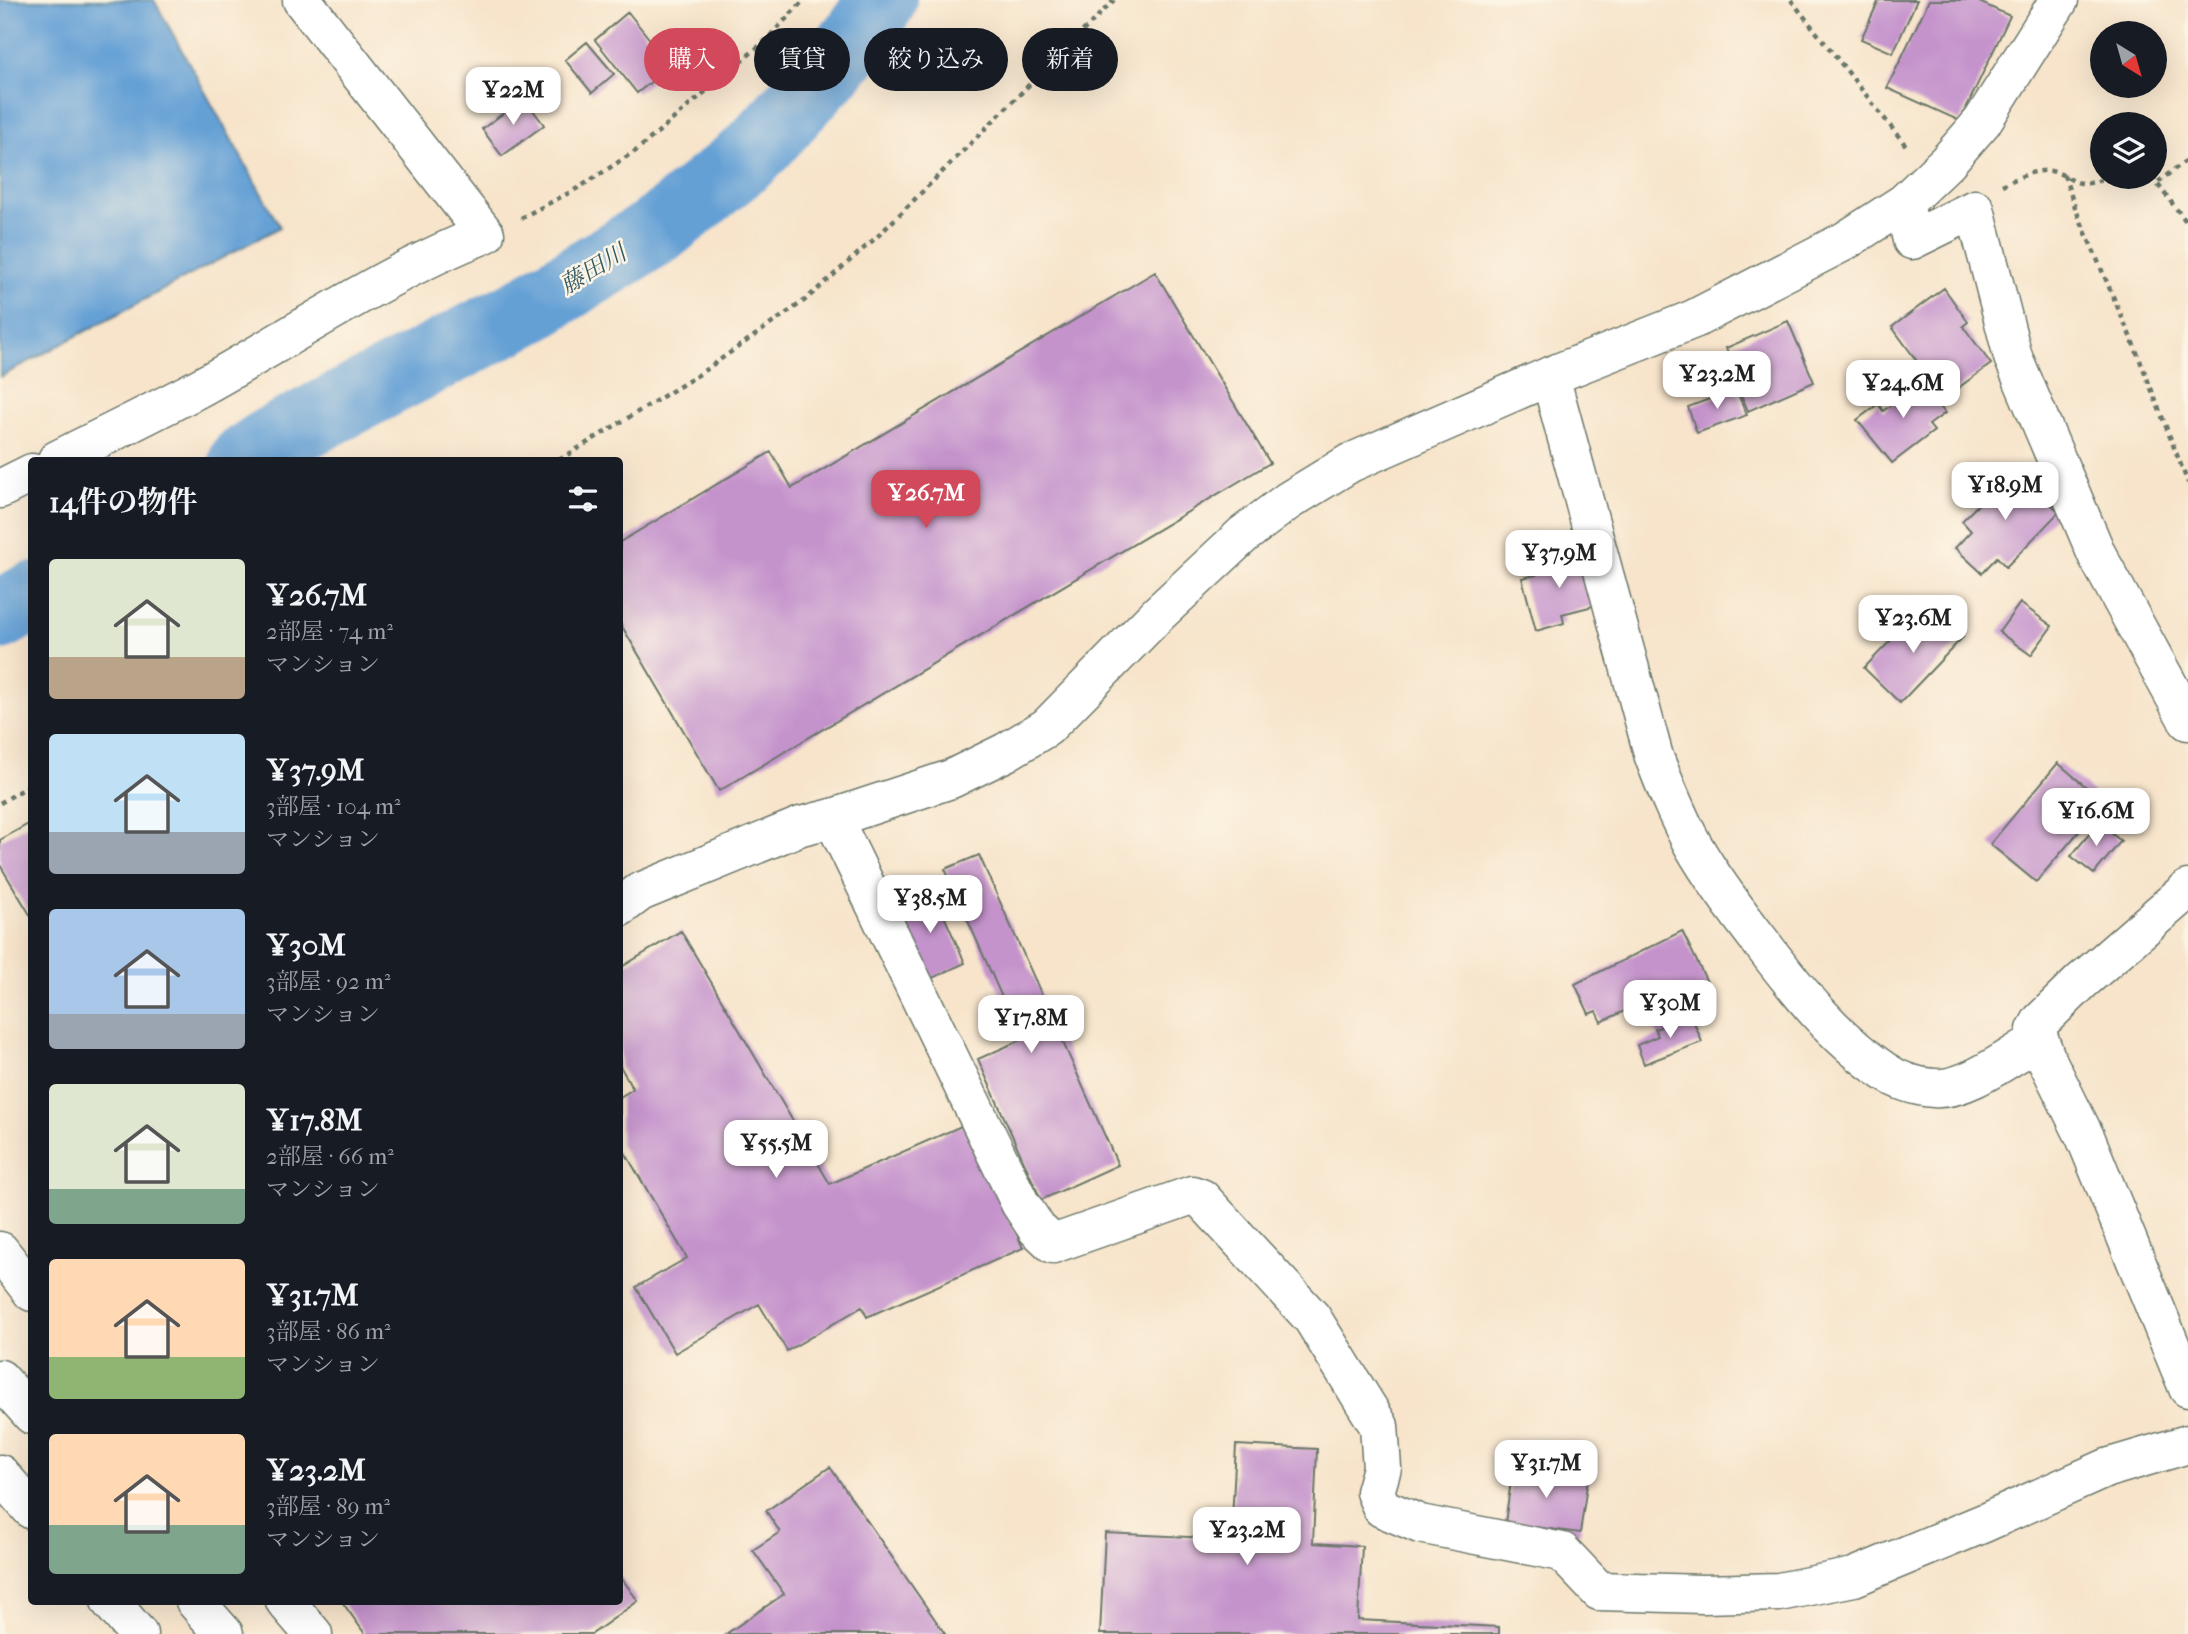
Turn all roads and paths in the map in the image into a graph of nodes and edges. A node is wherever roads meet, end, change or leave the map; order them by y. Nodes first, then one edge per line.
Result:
1 (302, 0) edge
2 (804, 0) edge
3 (1114, 0) edge
4 (1791, 0) edge
5 (2059, 0) edge
6 (2188, 159) edge
7 (2064, 175) junction
8 (2167, 175) edge
9 (1932, 177) junction
10 (2090, 183) edge
11 (2163, 189) edge
12 (1904, 202) junction
13 (1967, 212) junction
14 (2188, 224) edge
15 (485, 234) junction
16 (1550, 376) junction
17 (63, 457) edge
18 (564, 457) edge
19 (28, 475) edge
20 (2188, 482) edge
21 (0, 489) edge
22 (2188, 721) edge
23 (28, 786) edge
24 (0, 803) edge
25 (833, 818) junction
26 (2188, 889) edge
27 (623, 905) edge
28 (2039, 1040) junction
29 (0, 1251) edge
30 (28, 1287) edge
31 (0, 1379) edge
32 (2188, 1388) edge
33 (28, 1410) edge
34 (2188, 1444) edge
35 (0, 1474) edge
36 (28, 1506) edge
37 (113, 1605) edge
38 (199, 1605) edge
39 (288, 1605) edge
40 (138, 1634) edge
41 (224, 1634) edge
42 (313, 1634) edge

1 - 15 main road
2 - 15 path
3 - 18 path
4 - 9 path
5 - 9 main road
6 - 8 path
7 - 10 path
7 - 13 path
7 - 20 path
9 - 12 main road
11 - 14 path
12 - 13 main road
12 - 16 main road
13 - 22 main road
15 - 17 main road
16 - 25 main road
16 - 28 main road
19 - 21 main road
23 - 24 path
25 - 27 main road
25 - 34 main road
26 - 28 main road
28 - 32 main road
29 - 30 main road
31 - 33 main road
35 - 36 main road
37 - 40 main road
38 - 41 main road
39 - 42 main road

